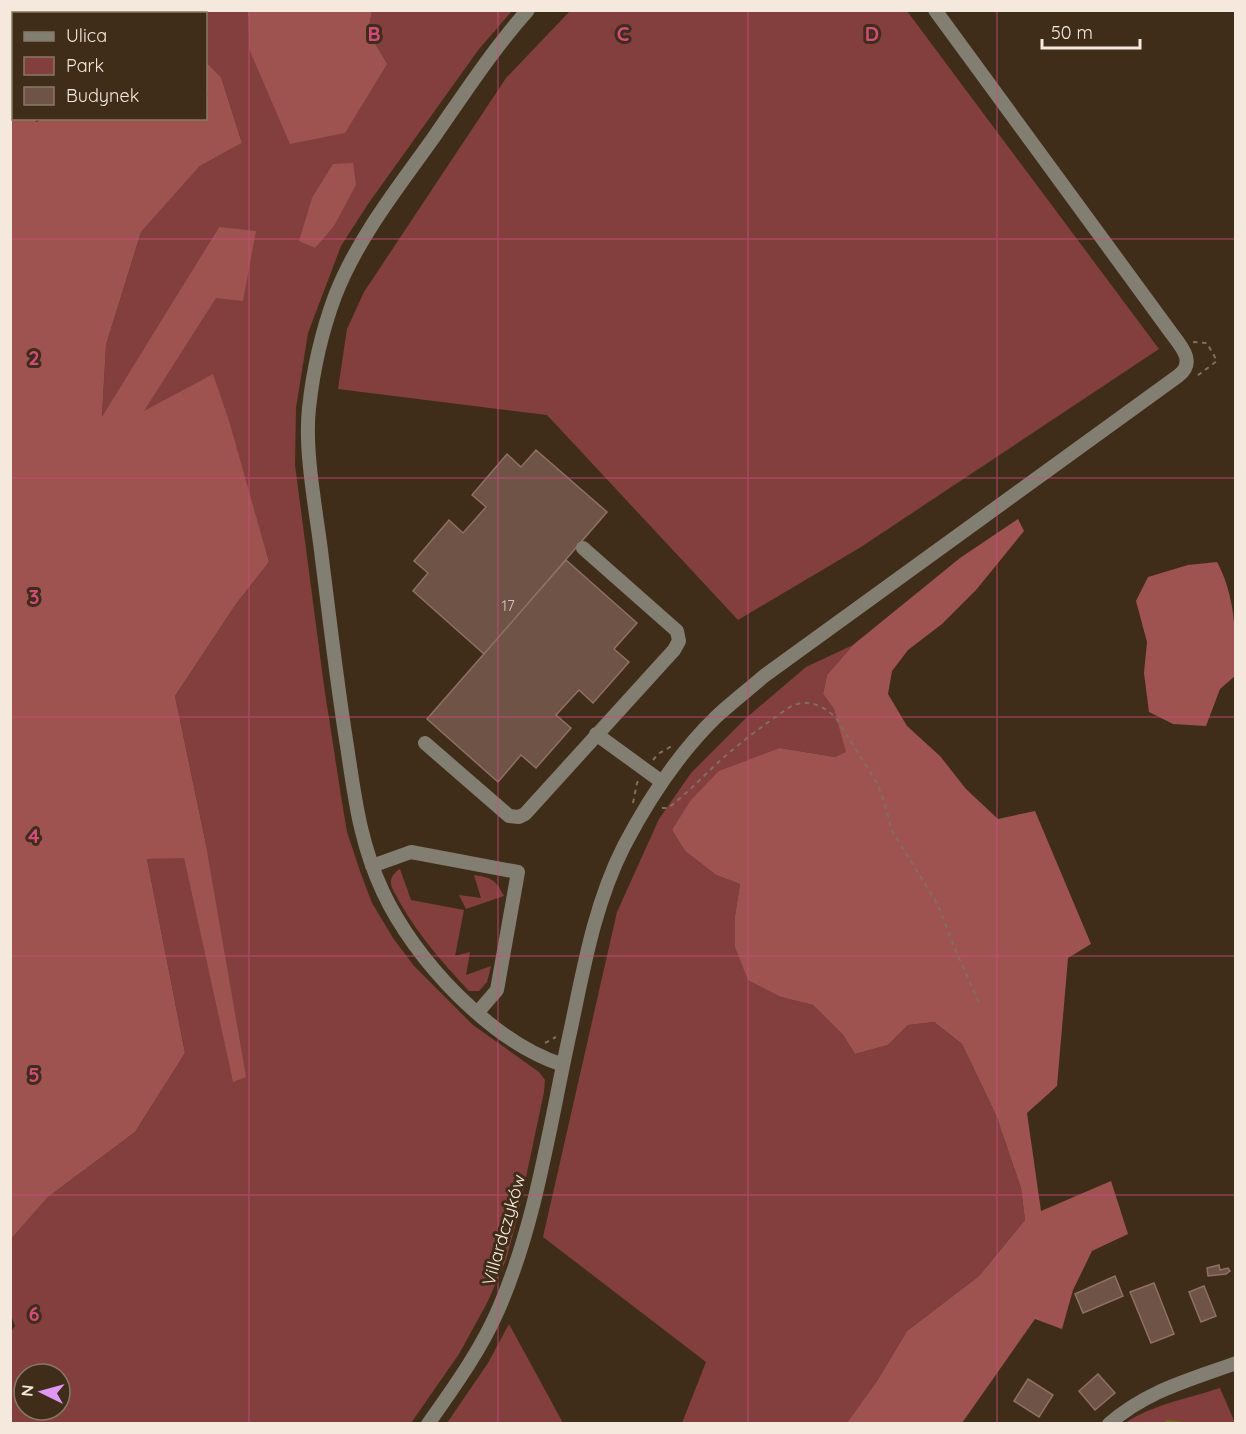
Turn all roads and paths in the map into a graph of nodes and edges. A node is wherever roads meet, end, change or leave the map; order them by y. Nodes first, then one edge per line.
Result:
1 (528, 10) edge
2 (935, 10) edge
3 (1207, 343) dead end
4 (1189, 382) dead end
5 (583, 548) dead end
6 (596, 734) junction
7 (425, 743) dead end
8 (675, 744) dead end
9 (646, 770) junction
10 (662, 782) junction
11 (649, 802) junction
12 (632, 805) dead end
13 (372, 866) junction
14 (980, 1005) dead end
15 (478, 1012) junction
16 (557, 1035) dead end
17 (541, 1044) dead end
18 (563, 1065) junction
19 (1236, 1364) edge
20 (428, 1424) edge
21 (1109, 1424) edge

1 - 13 street
2 - 10 street, Villardczyków
3 - 4 path
5 - 6 street
6 - 7 street
6 - 9 street
8 - 9 path
9 - 10 street
9 - 12 path
10 - 11 street, Villardczyków
11 - 14 path
11 - 18 street, Villardczyków
13 - 15 street
13 - 15 street
15 - 18 street
16 - 17 path
18 - 20 street, Villardczyków
19 - 21 street

